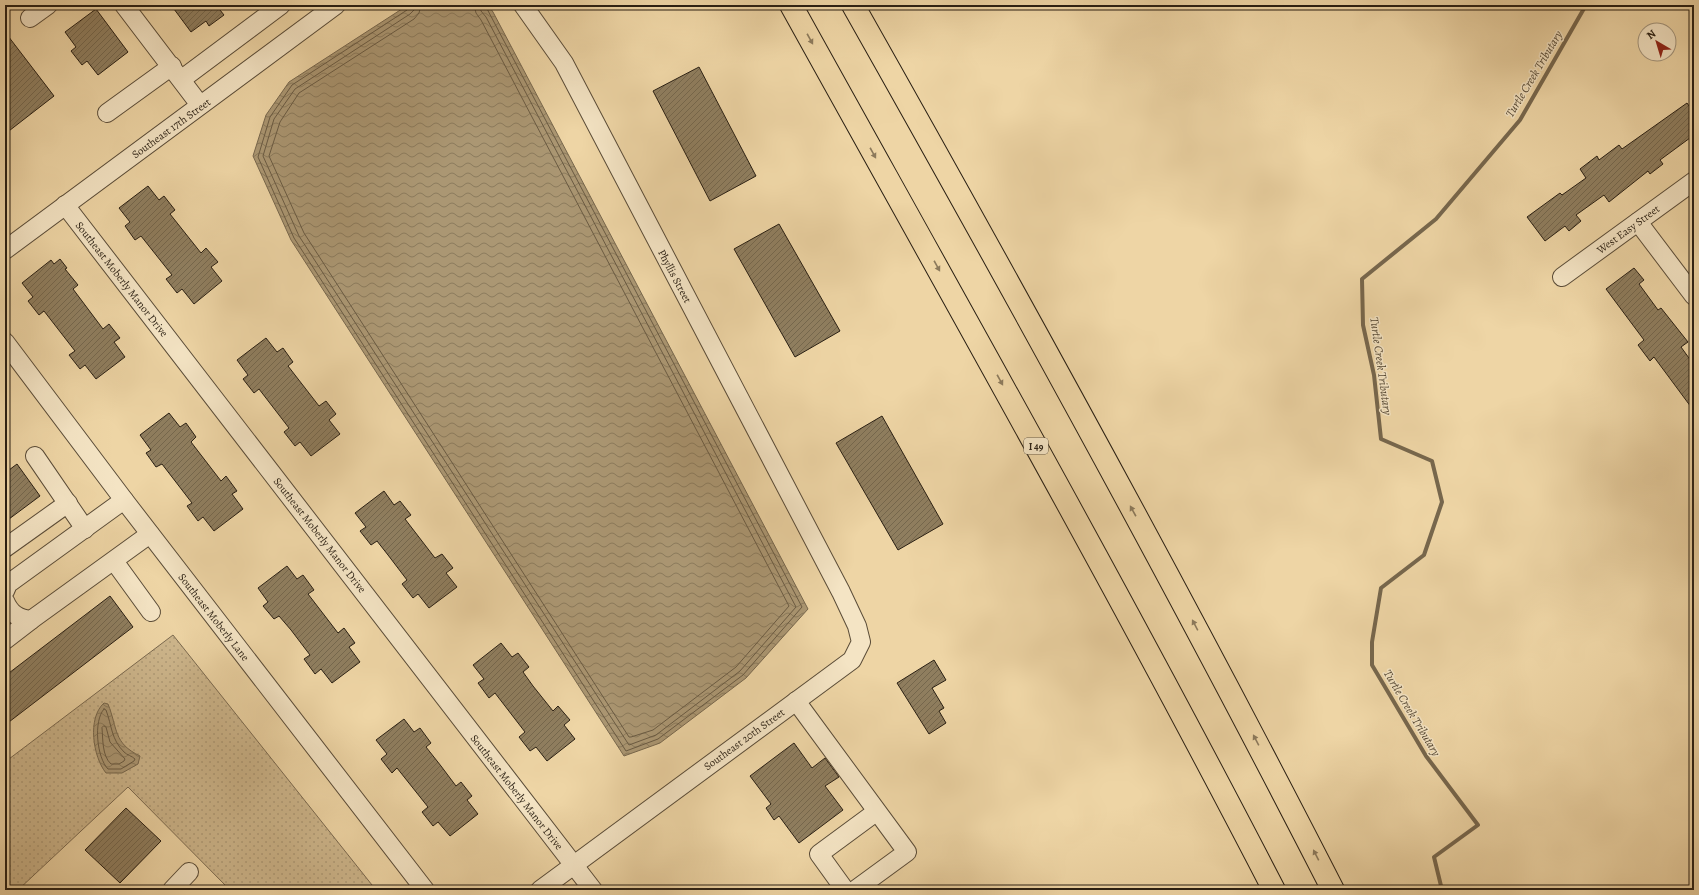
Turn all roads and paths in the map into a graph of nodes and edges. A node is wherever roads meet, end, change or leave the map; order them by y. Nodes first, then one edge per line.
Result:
1 (48, 5) edge
2 (124, 5) edge
3 (281, 5) edge
4 (336, 5) edge
5 (523, 5) edge
6 (791, 5) edge
7 (853, 5) edge
8 (30, 18) dead end
9 (177, 73) junction
10 (200, 105) junction
11 (107, 113) dead end
12 (1694, 181) edge
13 (65, 206) junction
14 (1638, 222) junction
15 (5, 250) edge
16 (1562, 277) dead end
17 (1694, 296) edge
18 (5, 342) edge
19 (35, 456) dead end
20 (124, 500) junction
21 (68, 503) junction
22 (85, 529) junction
23 (150, 534) junction
24 (5, 548) edge
25 (820, 551) joint
26 (114, 561) junction
27 (5, 591) edge
28 (5, 601) edge
29 (151, 612) dead end
30 (31, 620) junction
31 (5, 640) edge
32 (796, 701) junction
33 (876, 812) junction
34 (574, 865) junction
35 (189, 872) dead end
36 (172, 890) edge
37 (425, 890) edge
38 (540, 890) edge
39 (594, 890) edge
40 (845, 890) edge
41 (855, 890) edge
42 (1274, 890) edge
43 (1334, 890) edge

1 - 8 street
2 - 9 street
3 - 9 street
4 - 10 street, Southeast 17th Street
5 - 25 street, Phyllis Street
6 -> 42 highway, I 49
43 -> 7 highway
9 - 10 street
9 - 11 street
10 - 13 street, Southeast 17th Street
12 - 14 street, West Easy Street
13 - 15 street, Southeast 17th Street
13 - 34 street, Southeast Moberly Manor Drive
14 - 16 street, West Easy Street
14 - 17 street
18 - 20 street, Southeast Moberly Lane
19 - 21 street
20 - 22 street
20 - 23 street, Southeast Moberly Lane
21 - 22 street
21 - 24 street
22 - 27 street
23 - 26 street
23 - 37 street, Southeast Moberly Lane
25 - 32 street, Southeast 20th Street
26 - 29 street
26 - 30 street
28 - 30 street
30 - 31 street
32 - 33 street
32 - 34 street, Southeast 20th Street
33 - 40 street
33 - 41 street
34 - 38 street, Southeast 20th Street
34 - 39 street, Southeast Moberly Manor Drive
35 - 36 street

